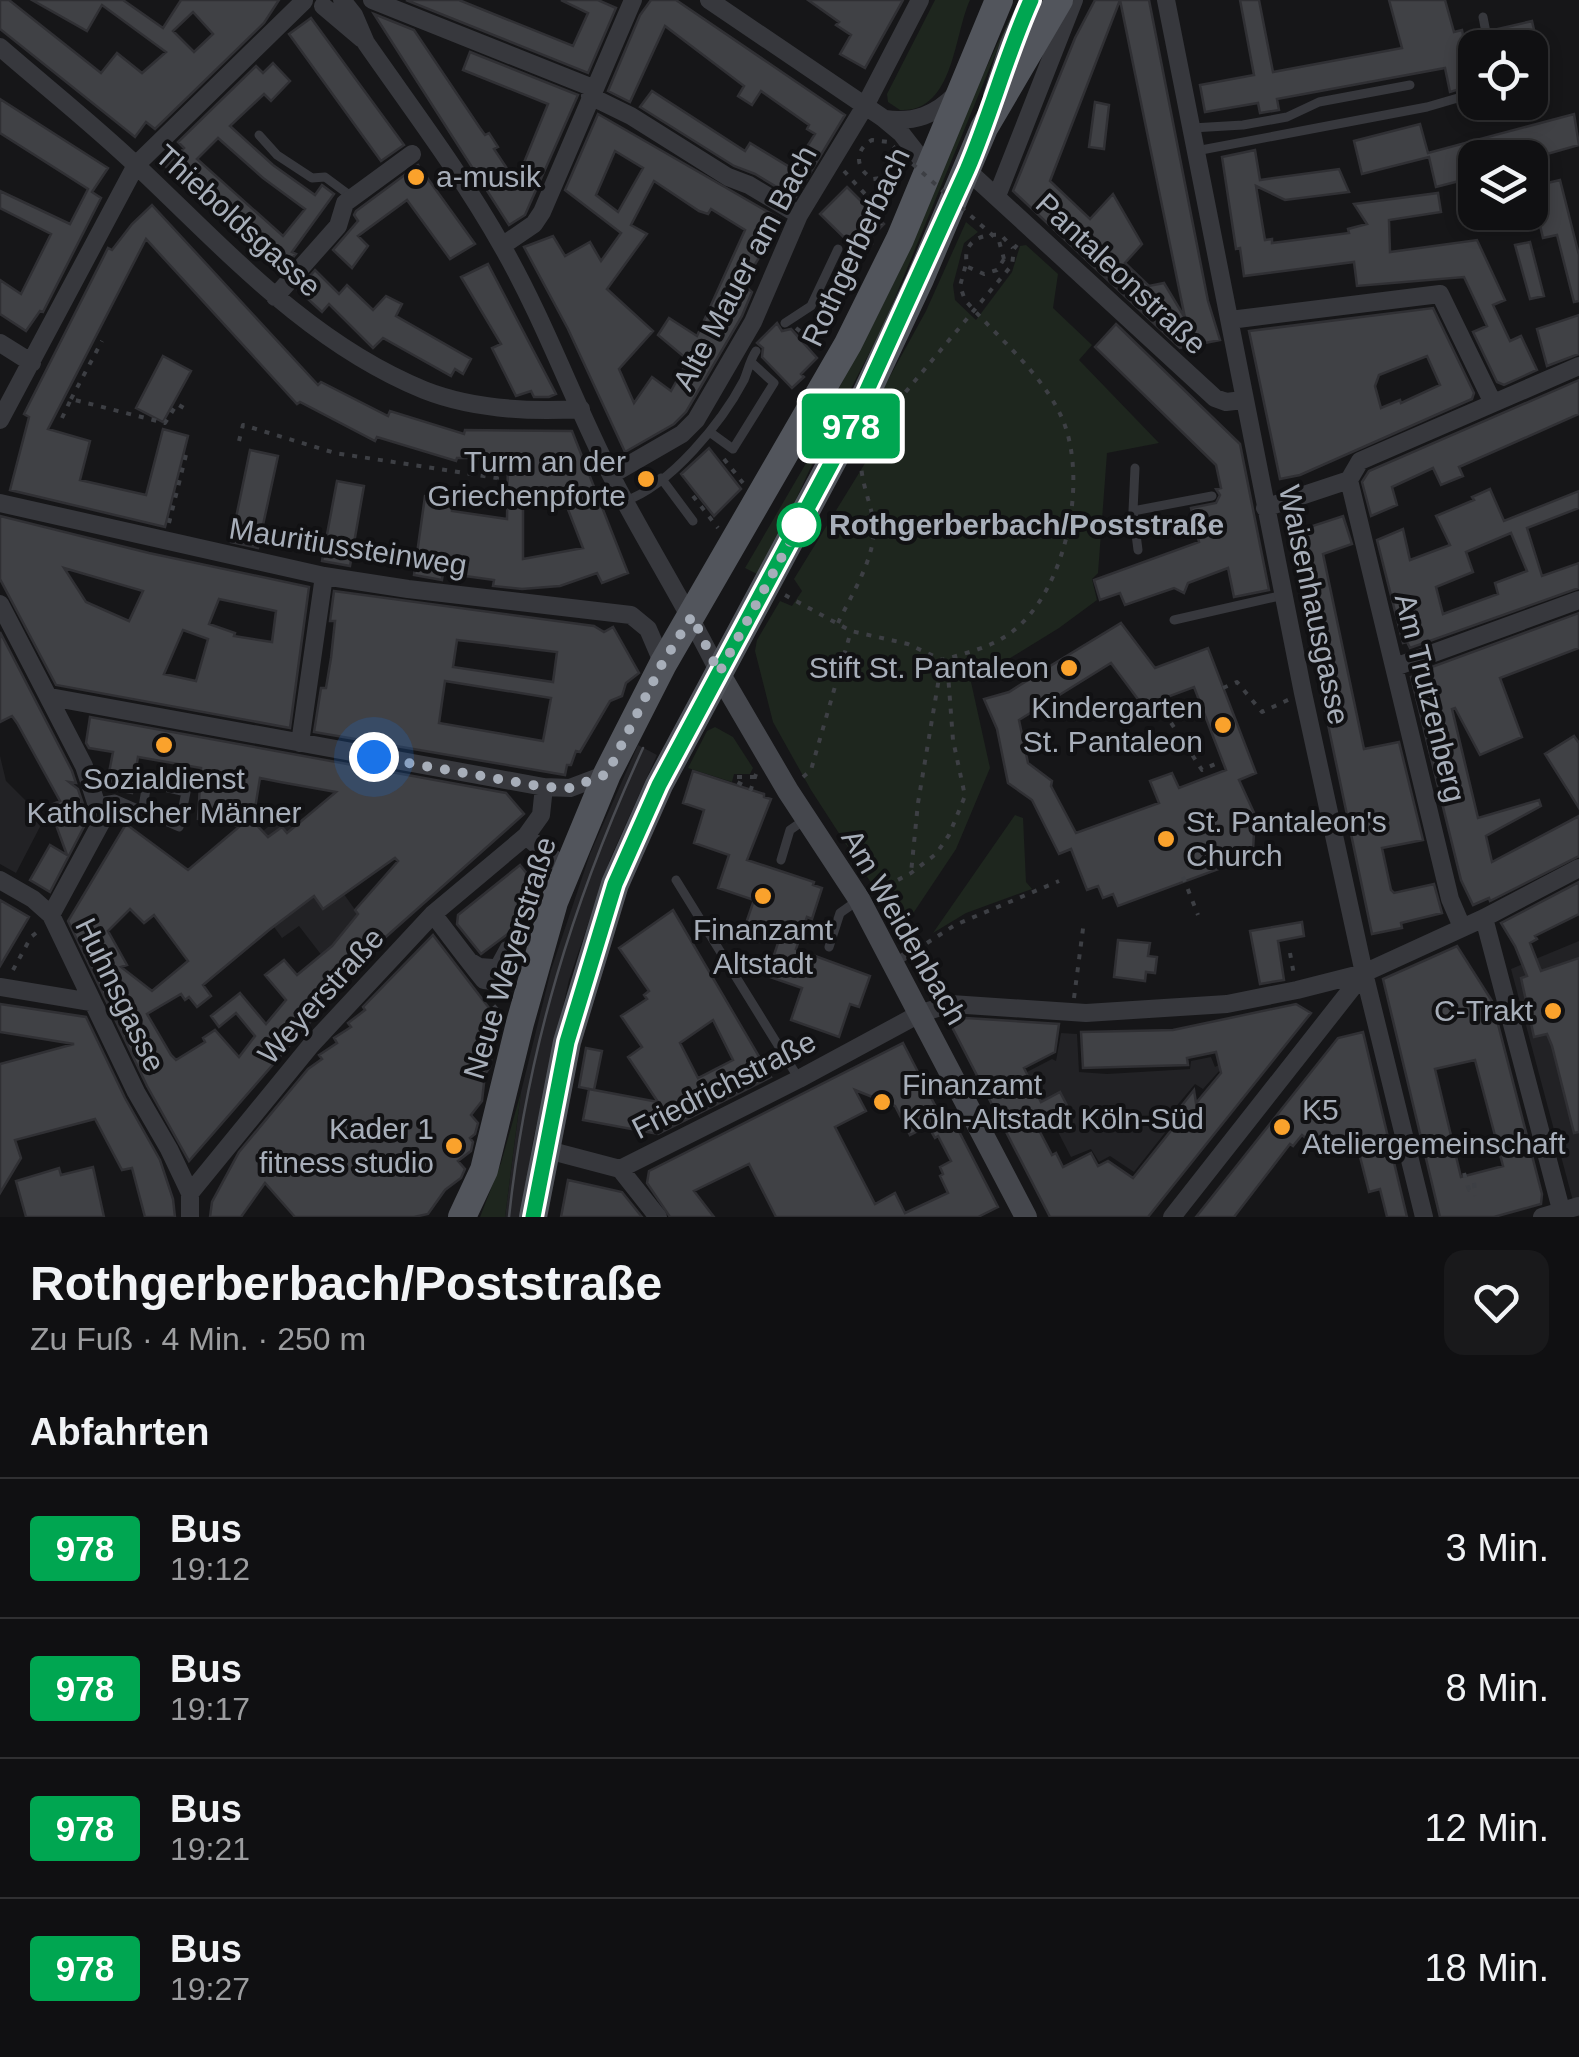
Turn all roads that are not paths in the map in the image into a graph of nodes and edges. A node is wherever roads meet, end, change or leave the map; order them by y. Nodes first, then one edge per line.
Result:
1 (304, 0) edge
2 (342, 0) edge
3 (372, 0) edge
4 (633, 0) edge
5 (709, 0) edge
6 (920, 0) edge
7 (999, 0) edge
8 (1031, 0) edge
9 (1059, 0) edge
10 (1074, 0) edge
11 (1166, 0) edge
12 (329, 3) edge
13 (1483, 17) dead end
14 (1486, 30) edge
15 (366, 43) junction
16 (0, 47) edge
17 (966, 82) junction
18 (1410, 86) dead end
19 (591, 92) junction
20 (1458, 98) edge
21 (865, 106) junction
22 (883, 118) junction
23 (984, 128) junction
24 (1192, 128) junction
25 (259, 136) dead end
26 (1196, 151) junction
27 (412, 154) dead end
28 (136, 165) junction
29 (929, 169) junction
30 (967, 170) junction
31 (997, 196) junction
32 (352, 198) junction
33 (799, 215) junction
34 (502, 246) junction
35 (838, 249) dead end
36 (275, 297) junction
37 (1230, 320) junction
38 (787, 322) road end
39 (0, 343) edge
40 (756, 351) dead end
41 (750, 362) junction
42 (32, 363) junction
43 (1579, 366) edge
44 (1244, 400) junction
45 (1493, 403) junction
46 (581, 409) junction
47 (0, 420) edge
48 (711, 433) junction
49 (1135, 468) dead end
50 (611, 475) junction
51 (661, 478) junction
52 (1348, 480) junction
53 (1212, 496) dead end
54 (625, 501) junction
55 (0, 503) edge
56 (1265, 508) junction
57 (1133, 511) junction
58 (693, 521) dead end
59 (1138, 550) dead end
60 (324, 576) junction
61 (1284, 594) junction
62 (1579, 600) edge
63 (0, 604) edge
64 (692, 616) junction
65 (1174, 620) dead end
66 (662, 664) junction
67 (1395, 668) junction
68 (719, 673) junction
69 (50, 697) junction
70 (300, 744) junction
71 (607, 774) junction
72 (544, 787) junction
73 (98, 802) junction
74 (142, 812) junction
75 (806, 819) junction
76 (526, 836) junction
77 (781, 860) dead end
78 (566, 868) junction
79 (1579, 868) edge
80 (0, 880) edge
81 (676, 880) dead end
82 (859, 900) junction
83 (433, 914) junction
84 (52, 915) junction
85 (1484, 918) junction
86 (1462, 927) junction
87 (505, 946) dead end
88 (828, 947) dead end
89 (918, 948) road end
90 (893, 963) junction
91 (1364, 972) junction
92 (491, 979) joint
93 (2, 987) edge
94 (91, 1002) junction
95 (921, 1014) junction
96 (799, 1080) junction
97 (544, 1149) junction
98 (620, 1169) junction
99 (190, 1193) junction
100 (460, 1212) edge
101 (1568, 1212) edge
102 (1017, 1214) edge
103 (190, 1217) edge
104 (533, 1217) edge
105 (658, 1217) edge
106 (1172, 1217) edge
107 (1424, 1217) edge
108 (1542, 1217) edge

1 - 12 street
1 - 28 street
2 - 15 street
3 - 19 street
4 - 19 street
5 - 21 street
6 - 21 street, Alte Mauer am Bach
7 - 17 main road, Rothgerberbach
8 - 23 street
9 - 23 main road
10 - 31 street
11 - 24 street, Waisenhausgasse
12 - 15 street
13 - 14 lane
15 - 34 street
16 - 28 street, Thieboldsgasse
17 - 22 street
17 - 29 main road, Rothgerberbach
18 - 24 lane
19 - 33 street
19 - 34 street
20 - 26 lane
21 - 22 street
21 - 33 street, Alte Mauer am Bach
22 - 29 street
23 - 30 main road
24 - 26 street, Waisenhausgasse
25 - 32 lane
26 - 37 street, Waisenhausgasse
27 - 32 street
28 - 36 street, Thieboldsgasse
28 - 42 street
29 - 64 main road, Rothgerberbach
30 - 31 street, Pantaleonstraße
30 - 68 main road
31 - 44 street, Pantaleonstraße
32 - 36 street
33 - 50 street, Alte Mauer am Bach
34 - 46 street
35 - 38 lane
36 - 46 street, Thieboldsgasse
37 - 44 street, Waisenhausgasse
37 - 45 street
39 - 42 street
40 - 41 lane
41 - 48 lane
41 - 48 lane
42 - 47 street
43 - 45 street
44 - 56 street, Waisenhausgasse
45 - 52 street
46 - 50 street
48 - 51 lane
49 - 57 lane
50 - 54 street
51 - 54 lane
51 - 58 lane
52 - 56 street
52 - 67 street, Am Trutzenberg
53 - 57 lane
54 - 64 street
55 - 60 street, Mauritiussteinweg
56 - 61 street, Waisenhausgasse
57 - 59 lane
60 - 66 street, Mauritiussteinweg
60 - 70 street
61 - 65 lane
61 - 91 street, Waisenhausgasse
62 - 67 street
63 - 69 street
64 - 66 main road, Neue Weyerstraße
64 - 68 street
66 - 71 main road, Neue Weyerstraße
67 - 86 street, Am Trutzenberg
68 - 75 street, Am Weidenbach
68 - 97 main road
69 - 70 street
69 - 73 street
70 - 72 street
71 - 72 street
71 - 78 main road, Neue Weyerstraße
72 - 76 street, Weyerstraße
73 - 74 lane
73 - 84 street, Huhnsgasse
74 - 74 lane
75 - 77 lane
75 - 82 street, Am Weidenbach
76 - 78 street
76 - 83 street, Weyerstraße
78 - 100 main road, Neue Weyerstraße
79 - 85 street, Friedrichstraße
80 - 84 street
81 - 96 lane
82 - 88 lane
82 - 90 street, Am Weidenbach
83 - 92 street
83 - 99 street, Weyerstraße
84 - 94 street, Huhnsgasse
85 - 86 street, Friedrichstraße
85 - 101 street
86 - 91 street, Friedrichstraße
87 - 92 lane
89 - 90 lane
90 - 95 street, Am Weidenbach
91 - 95 street, Friedrichstraße
91 - 106 street
91 - 107 street, Waisenhausgasse
93 - 94 street
94 - 99 street, Huhnsgasse
95 - 96 street, Friedrichstraße
95 - 102 street, Am Weidenbach
96 - 98 street, Friedrichstraße
97 - 98 street, Friedrichstraße
97 - 104 main road
98 - 105 street
99 - 103 street
101 - 108 street

